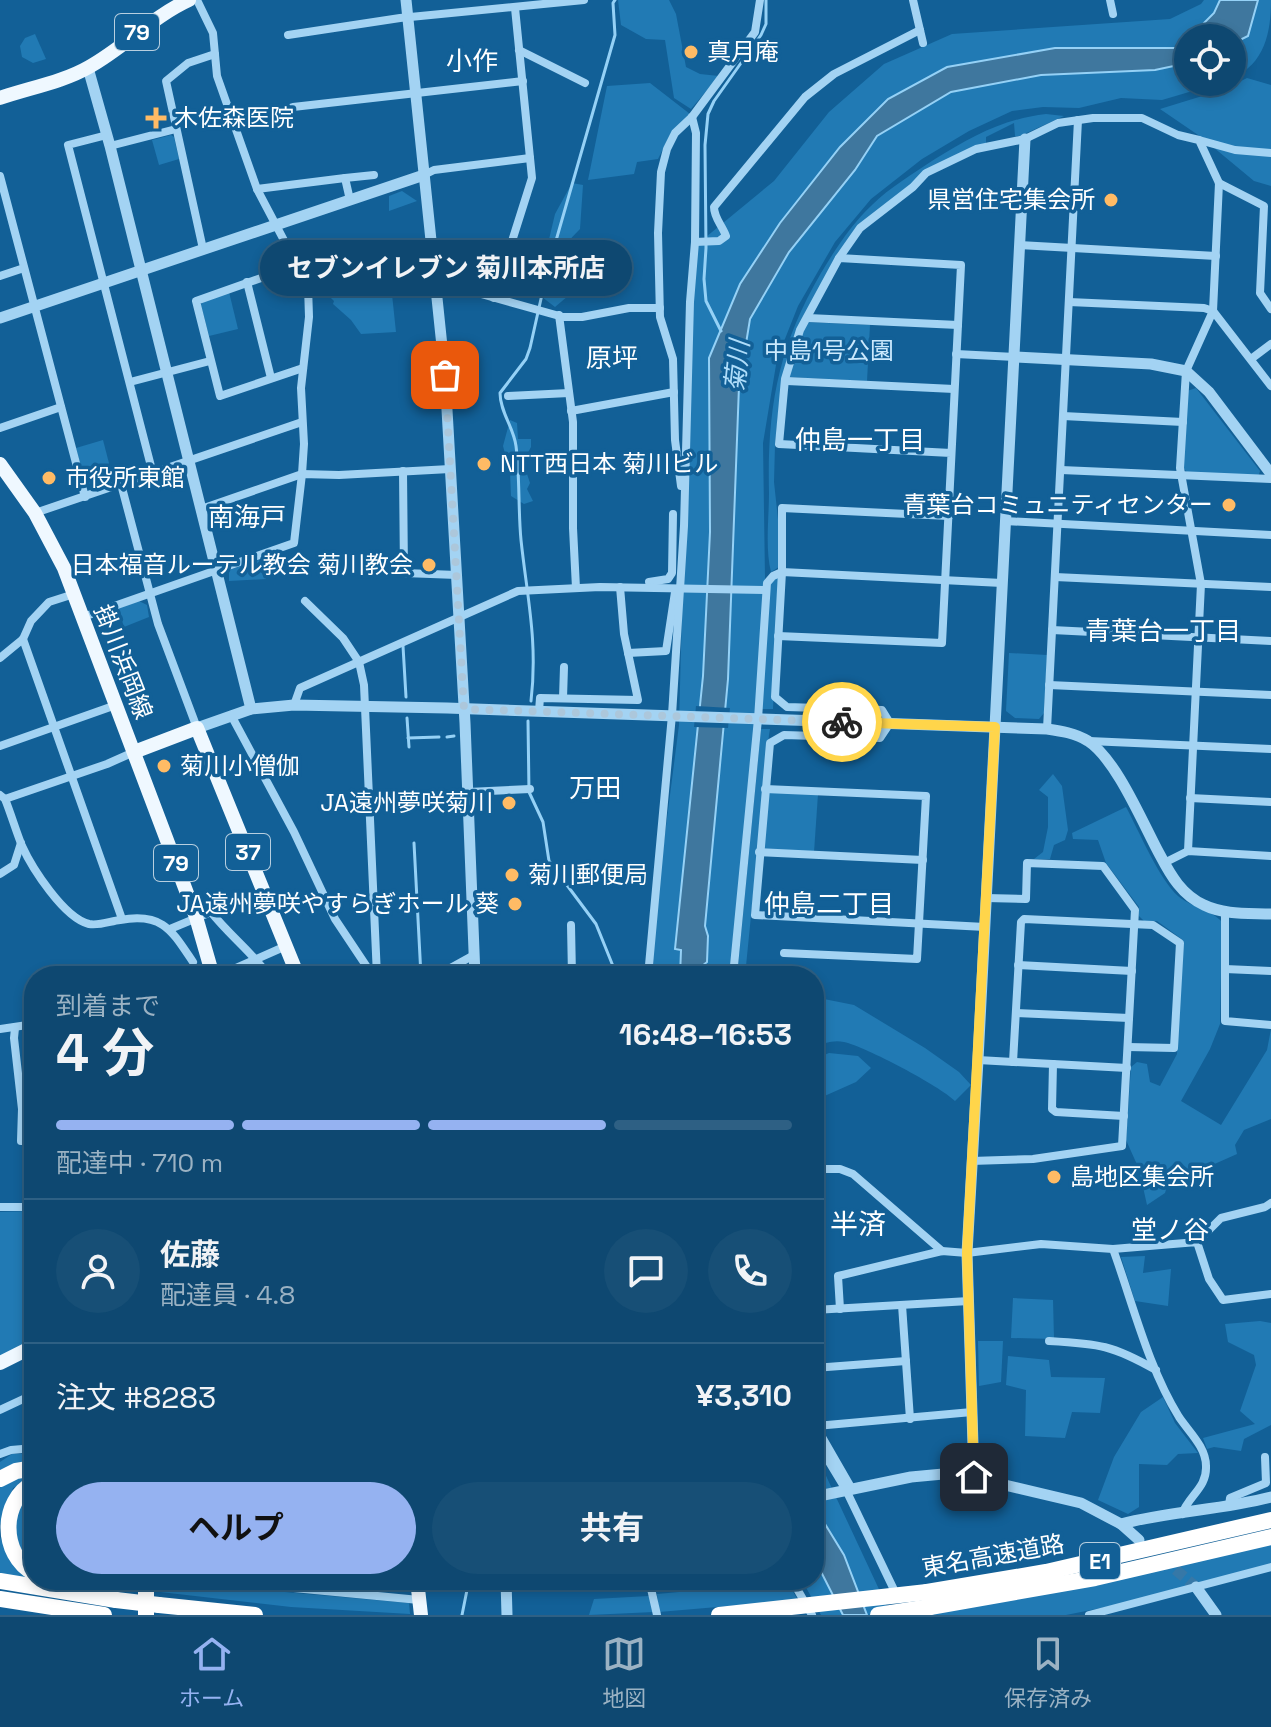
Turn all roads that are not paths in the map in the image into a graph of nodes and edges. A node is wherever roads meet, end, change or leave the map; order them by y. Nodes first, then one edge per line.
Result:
1 (189, 0) edge
2 (197, 0) edge
3 (406, 0) edge
4 (584, 0) edge
5 (760, 0) edge
6 (913, 0) edge
7 (1110, 0) edge
8 (515, 8) junction
9 (1113, 14) dead end
10 (408, 18) junction
11 (920, 30) junction
12 (288, 35) dead end
13 (923, 43) dead end
14 (519, 50) junction
15 (215, 54) junction
16 (88, 68) junction
17 (523, 81) junction
18 (585, 83) dead end
19 (416, 93) junction
20 (0, 98) edge
21 (264, 116) dead end
22 (692, 117) junction
23 (1078, 120) junction
24 (176, 129) junction
25 (1025, 139) junction
26 (1199, 140) junction
27 (108, 141) junction
28 (1271, 153) edge
29 (530, 158) junction
30 (374, 175) dead end
31 (424, 175) junction
32 (0, 176) edge
33 (345, 178) junction
34 (1219, 183) junction
35 (257, 189) junction
36 (350, 200) junction
37 (274, 224) junction
38 (695, 242) junction
39 (1019, 245) junction
40 (203, 249) junction
41 (1071, 249) junction
42 (1216, 256) junction
43 (839, 258) junction
44 (298, 265) junction
45 (24, 268) junction
46 (141, 270) junction
47 (0, 276) edge
48 (247, 282) junction
49 (104, 283) junction
50 (436, 293) junction
51 (494, 298) junction
52 (1069, 302) junction
53 (35, 307) junction
54 (660, 308) junction
55 (1271, 309) edge
56 (1213, 311) junction
57 (559, 315) junction
58 (0, 318) edge
59 (808, 318) junction
60 (958, 325) junction
61 (1271, 344) edge
62 (956, 354) junction
63 (1015, 357) junction
64 (1065, 359) junction
65 (1251, 359) junction
66 (210, 361) junction
67 (303, 368) junction
68 (1186, 371) junction
69 (166, 372) junction
70 (271, 378) junction
71 (787, 381) junction
72 (130, 382) junction
73 (1271, 386) edge
74 (954, 389) junction
75 (674, 392) junction
76 (569, 393) junction
77 (508, 396) dead end
78 (61, 407) junction
79 (571, 411) junction
80 (1063, 416) junction
81 (302, 422) junction
82 (1183, 422) junction
83 (0, 428) edge
84 (951, 453) junction
85 (189, 460) junction
86 (0, 464) edge
87 (450, 469) junction
88 (1061, 470) junction
89 (403, 471) junction
90 (153, 474) junction
91 (302, 474) junction
92 (1180, 476) junction
93 (1271, 477) edge
94 (121, 484) junction
95 (85, 497) junction
96 (201, 509) junction
97 (35, 513) junction
98 (673, 514) dead end
99 (684, 514) junction
100 (949, 516) junction
101 (1005, 521) junction
102 (1058, 523) junction
103 (1190, 530) junction
104 (1271, 535) edge
105 (217, 571) junction
106 (782, 572) junction
107 (457, 575) junction
108 (1055, 577) junction
109 (946, 581) junction
110 (1002, 583) junction
111 (1201, 584) junction
112 (600, 587) junction
113 (620, 587) junction
114 (680, 587) junction
115 (1271, 587) edge
116 (576, 588) junction
117 (764, 590) junction
118 (74, 594) junction
119 (150, 594) junction
120 (305, 601) dead end
121 (83, 617) junction
122 (459, 618) junction
123 (1052, 630) junction
124 (778, 636) junction
125 (1199, 637) junction
126 (23, 639) junction
127 (1271, 641) edge
128 (2, 652) edge
129 (628, 653) junction
130 (359, 662) junction
131 (564, 667) dead end
132 (1049, 685) junction
133 (1196, 692) junction
134 (1271, 695) edge
135 (563, 698) junction
136 (117, 705) junction
137 (294, 705) junction
138 (365, 707) junction
139 (251, 709) junction
140 (464, 709) junction
141 (532, 711) junction
142 (231, 715) junction
143 (673, 715) junction
144 (757, 719) junction
145 (890, 723) junction
146 (54, 726) junction
147 (995, 727) junction
148 (197, 728) junction
149 (1047, 729) junction
150 (1088, 741) junction
151 (1193, 745) junction
152 (0, 746) edge
153 (1271, 749) edge
154 (134, 752) junction
155 (71, 777) junction
156 (528, 789) dead end
157 (765, 789) junction
158 (468, 792) junction
159 (2, 797) edge
160 (1190, 798) junction
161 (1271, 802) edge
162 (21, 843) junction
163 (1188, 851) junction
164 (759, 852) junction
165 (1271, 856) edge
166 (923, 860) junction
167 (1164, 863) junction
168 (0, 874) edge
169 (986, 898) junction
170 (1225, 911) junction
171 (1271, 914) edge
172 (196, 917) junction
173 (122, 919) junction
174 (1134, 923) junction
175 (920, 924) junction
176 (571, 925) dead end
177 (985, 927) junction
178 (170, 929) junction
179 (286, 946) junction
180 (784, 953) dead end
181 (474, 955) junction
182 (257, 959) junction
183 (193, 962) dead end
184 (1018, 965) junction
185 (212, 966) edge
186 (240, 966) edge
187 (262, 966) edge
188 (294, 966) edge
189 (368, 966) edge
190 (375, 966) edge
191 (454, 966) edge
192 (475, 966) edge
193 (572, 966) edge
194 (649, 966) edge
195 (734, 966) edge
196 (1225, 969) junction
197 (1132, 971) junction
198 (1271, 971) edge
199 (1016, 1013) junction
200 (1129, 1018) junction
201 (1271, 1025) edge
202 (24, 1026) edge
203 (15, 1028) junction
204 (0, 1029) edge
205 (1128, 1047) junction
206 (978, 1060) junction
207 (1013, 1062) junction
208 (1053, 1064) junction
209 (1127, 1068) junction
210 (1124, 1116) junction
211 (21, 1141) dead end
212 (971, 1161) junction
213 (824, 1169) edge
214 (1271, 1203) edge
215 (0, 1207) edge
216 (24, 1207) edge
217 (1197, 1242) junction
218 (1113, 1249) junction
219 (942, 1251) junction
220 (967, 1253) junction
221 (1271, 1294) edge
222 (969, 1301) junction
223 (902, 1305) junction
224 (840, 1309) junction
225 (824, 1310) edge
226 (1049, 1341) dead end
227 (24, 1351) edge
228 (906, 1361) junction
229 (0, 1363) edge
230 (824, 1367) edge
231 (1156, 1370) junction
232 (24, 1399) edge
233 (0, 1410) edge
234 (972, 1412) junction
235 (910, 1419) junction
236 (824, 1424) edge
237 (824, 1443) edge
238 (24, 1449) edge
239 (824, 1453) edge
240 (0, 1454) edge
241 (1265, 1457) dead end
242 (24, 1470) edge
243 (974, 1477) junction
244 (0, 1479) edge
245 (24, 1487) edge
246 (847, 1490) junction
247 (824, 1495) edge
248 (1271, 1497) edge
249 (1229, 1506) junction
250 (1182, 1514) junction
251 (1271, 1520) edge
252 (1121, 1524) junction
253 (1271, 1537) edge
254 (1139, 1540) dead end
255 (24, 1565) edge
256 (1271, 1567) edge
257 (0, 1581) edge
258 (24, 1585) edge
259 (1196, 1587) junction
260 (55, 1590) edge
261 (83, 1590) edge
262 (137, 1590) edge
263 (148, 1590) edge
264 (300, 1590) edge
265 (506, 1590) edge
266 (651, 1590) edge
267 (798, 1590) edge
268 (0, 1599) edge
269 (116, 1600) junction
270 (929, 1600) junction
271 (420, 1608) edge
272 (153, 1610) edge
273 (104, 1615) edge
274 (137, 1615) edge
275 (255, 1615) edge
276 (507, 1615) edge
277 (657, 1615) edge
278 (719, 1615) edge
279 (812, 1615) edge
280 (878, 1615) edge
281 (906, 1615) edge
282 (1089, 1615) edge
283 (1216, 1615) edge

1 - 16 main road, 79
2 - 15 street
3 - 10 street
4 - 8 street
5 - 22 street
6 - 11 street
7 - 9 street
8 - 10 street
8 - 14 street
10 - 12 street
10 - 19 street
11 - 13 street
11 - 38 street
14 - 17 street
14 - 18 street
15 - 24 street
15 - 35 street
16 - 20 main road, 79
16 - 27 street
17 - 19 street
17 - 29 street
19 - 21 street
19 - 31 street
22 - 38 street
22 - 54 street
23 - 25 street
23 - 26 street
23 - 41 street
24 - 27 street
24 - 40 street
25 - 39 street
25 - 43 street
26 - 28 street
26 - 34 street
27 - 46 street
27 - 49 street
29 - 31 street
29 - 51 street
30 - 33 street
31 - 36 street
31 - 50 street
32 - 45 street
33 - 35 street
33 - 36 street
34 - 42 street
34 - 55 street
35 - 37 street
36 - 37 street
37 - 40 street
37 - 44 street
38 - 99 street
39 - 41 street
39 - 63 street
40 - 46 street
41 - 42 street
41 - 52 street
42 - 56 street
43 - 59 street
43 - 60 street
44 - 48 street
44 - 67 street
45 - 47 street
45 - 53 street
46 - 49 street
46 - 69 street
48 - 66 street
48 - 70 street
49 - 53 street
49 - 72 street
50 - 51 street
50 - 87 street
51 - 57 street
52 - 56 street
52 - 64 street
53 - 58 street
53 - 78 street
54 - 57 street
54 - 75 street
56 - 65 street
56 - 68 street
57 - 76 street
59 - 60 street
59 - 71 street
60 - 62 street
61 - 65 street
62 - 63 street
62 - 74 street
63 - 64 street
63 - 101 street
64 - 68 street
64 - 80 street
65 - 73 street
66 - 69 street
66 - 70 street
67 - 70 street
67 - 81 street
68 - 82 street
68 - 93 street
69 - 72 street
69 - 85 street
71 - 74 street
71 - 84 street
72 - 90 street
74 - 84 street
75 - 79 street
75 - 99 street
76 - 77 street
76 - 79 street
78 - 83 street
78 - 95 street
79 - 116 street
80 - 82 street
80 - 88 street
81 - 85 street
81 - 91 street
82 - 92 street
84 - 100 street
85 - 90 street
85 - 96 street
86 - 97 main road, 掛川浜岡線
87 - 89 street
87 - 107 street
88 - 92 street
88 - 102 street
89 - 91 street
89 - 107 street
90 - 94 street
91 - 96 street
91 - 105 street
92 - 93 street
92 - 103 street
94 - 95 street
94 - 119 street
95 - 97 street
96 - 105 street
97 - 118 main road, 掛川浜岡線
98 - 112 street
99 - 114 street
100 - 106 street
100 - 109 street
101 - 102 street
101 - 110 street
102 - 103 street
102 - 108 street
103 - 104 street
103 - 111 street
105 - 119 street
105 - 139 street
106 - 109 street
106 - 117 street
106 - 124 street
107 - 122 street
108 - 111 street
108 - 123 street
109 - 110 street
109 - 124 street
110 - 147 street
111 - 115 street
111 - 125 street
112 - 113 street
112 - 116 street
113 - 114 street
113 - 129 street
114 - 117 street
114 - 129 street
114 - 143 street
116 - 122 street
117 - 144 street
118 - 121 main road, 掛川浜岡線
118 - 126 street
119 - 121 street
119 - 148 street
120 - 130 street
121 - 136 main road, 掛川浜岡線
122 - 130 street
122 - 140 street
123 - 125 street
123 - 132 street
124 - 145 street
125 - 127 street
125 - 133 street
126 - 128 street
126 - 146 street
129 - 135 street
130 - 137 street
130 - 138 street
131 - 135 street
132 - 133 street
132 - 149 street
133 - 134 street
133 - 151 street
135 - 141 street
136 - 146 street
136 - 154 main road, 掛川浜岡線
137 - 138 street
137 - 139 street
138 - 140 street
138 - 190 street
139 - 142 street
140 - 141 street
140 - 158 street
141 - 143 street
142 - 148 street
142 - 189 street
143 - 144 street
143 - 194 street
144 - 145 street
144 - 195 street
145 - 147 street
145 - 157 street
146 - 152 street
146 - 155 street
147 - 149 street
147 - 169 street
148 - 154 main road, 掛川浜岡線
148 - 179 main road, 37
149 - 150 street
150 - 151 street
150 - 167 street
151 - 153 street
151 - 160 street
154 - 155 street
154 - 172 main road, 79
155 - 159 street
155 - 173 street
156 - 158 street
157 - 164 street
157 - 166 street
158 - 181 street
159 - 162 street
160 - 161 street
160 - 163 street
162 - 168 street
162 - 173 street
163 - 165 street
163 - 167 street
164 - 166 street
164 - 175 street
166 - 175 street
167 - 170 street
169 - 174 street
169 - 177 street
170 - 171 street
170 - 196 street
172 - 178 street
172 - 182 street
172 - 185 main road, 79
173 - 178 street
174 - 184 street
174 - 197 street
174 - 205 street
175 - 177 street
175 - 180 street
176 - 193 street
177 - 206 street
178 - 183 street
179 - 182 street
179 - 188 main road, 37
181 - 191 street
181 - 192 street
182 - 186 street
182 - 187 street
184 - 197 street
184 - 199 street
196 - 198 street
196 - 201 street
197 - 200 street
199 - 200 street
199 - 207 street
200 - 205 street
202 - 203 street
203 - 204 street
203 - 211 street
205 - 209 street
206 - 207 street
206 - 212 street
207 - 208 street
208 - 209 street
208 - 210 street
209 - 210 street
210 - 212 street
212 - 220 street
213 - 219 street
214 - 217 street
215 - 216 street
217 - 218 street
217 - 221 street
218 - 220 street
218 - 231 street
219 - 220 street
219 - 224 street
220 - 222 street
222 - 223 street
222 - 234 street
223 - 224 street
223 - 228 street
224 - 225 street
226 - 231 street
227 - 229 main road
228 - 230 street
228 - 235 street
231 - 250 street
232 - 233 street
234 - 235 street
234 - 243 street
235 - 236 street
237 - 246 street
238 - 240 street
239 - 246 street
241 - 249 street
242 - 244 highway
243 - 246 street
243 - 252 street
245 - 255 highway
246 - 247 street
246 - 281 street
248 - 249 street
249 - 250 street
250 - 252 street
251 - 270 highway, 東名高速道路 / E1
252 - 254 street
253 - 270 highway, 東名高速道路 / E1
256 - 259 street
257 - 258 highway
259 - 282 street
259 - 283 street
260 - 269 highway
261 - 269 highway
262 - 274 highway
263 - 272 highway
264 - 271 street
265 - 276 street
266 - 277 street
267 - 279 street
268 - 273 highway
269 - 272 highway, bridge
270 - 278 highway, 東名高速道路 / E1, bridge
270 - 280 highway, 東名高速道路 / E1, bridge
272 - 275 highway

